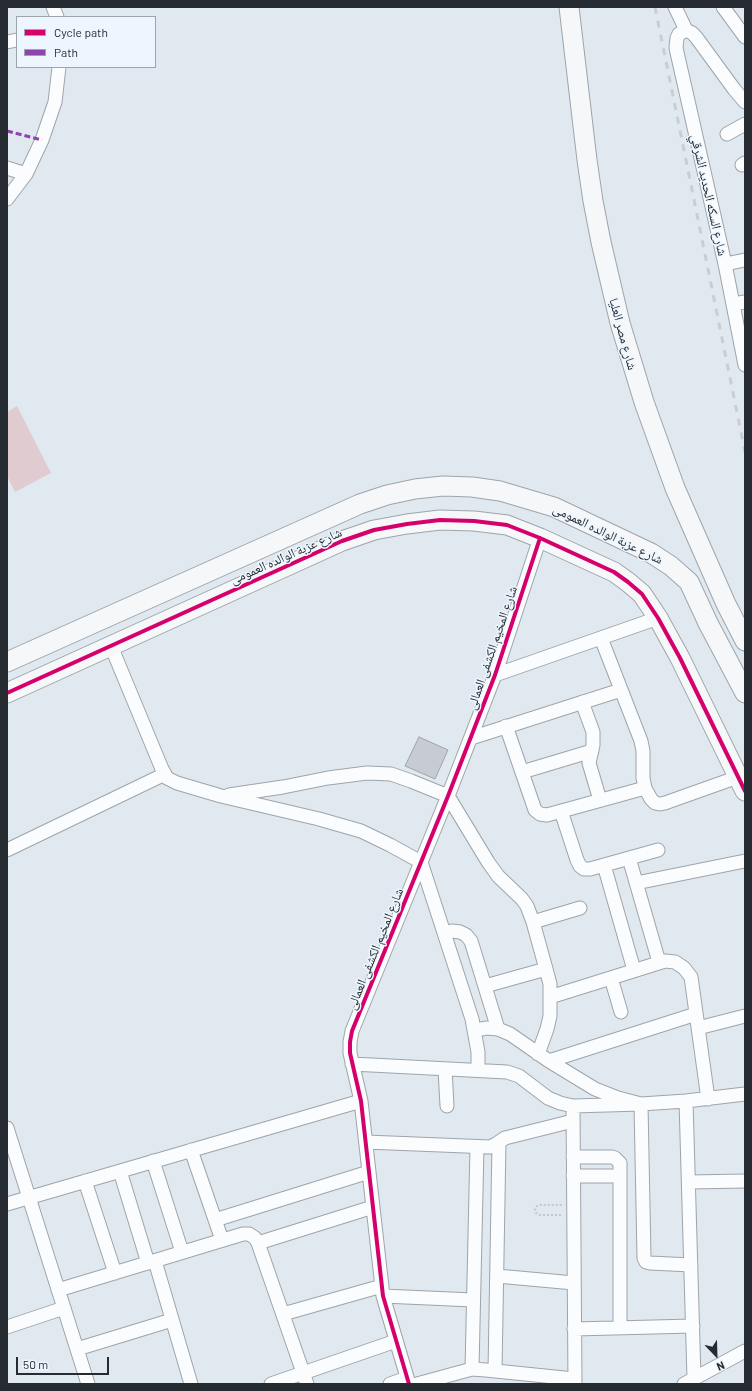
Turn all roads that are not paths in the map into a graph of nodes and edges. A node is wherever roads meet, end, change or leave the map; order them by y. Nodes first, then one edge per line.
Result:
1 (569, 7) edge
2 (675, 7) edge
3 (727, 8) edge
4 (686, 30) junction
5 (745, 37) edge
6 (59, 68) edge
7 (745, 102) edge
8 (745, 124) edge
9 (726, 134) dead end
10 (7, 168) edge
11 (26, 174) junction
12 (7, 199) edge
13 (745, 260) edge
14 (725, 264) junction
15 (739, 303) edge
16 (742, 332) edge
17 (745, 365) edge
18 (332, 516) junction
19 (540, 538) junction
20 (342, 540) junction
21 (712, 572) junction
22 (689, 582) junction
23 (168, 590) junction
24 (179, 615) junction
25 (658, 618) junction
26 (601, 638) junction
27 (745, 641) edge
28 (111, 646) junction
29 (7, 662) edge
30 (495, 675) junction
31 (13, 690) edge
32 (621, 690) junction
33 (745, 694) edge
34 (582, 702) junction
35 (506, 726) junction
36 (471, 738) junction
37 (592, 751) junction
38 (522, 772) junction
39 (164, 774) junction
40 (740, 776) edge
41 (645, 788) junction
42 (221, 796) junction
43 (448, 796) junction
44 (600, 800) junction
45 (561, 811) junction
46 (7, 850) edge
47 (658, 850) dead end
48 (629, 858) junction
49 (745, 861) edge
50 (421, 862) junction
51 (604, 865) junction
52 (636, 883) junction
53 (580, 908) dead end
54 (533, 922) junction
55 (445, 933) junction
56 (660, 962) junction
57 (546, 969) junction
58 (634, 970) junction
59 (611, 978) junction
60 (485, 986) junction
61 (550, 997) junction
62 (621, 1012) dead end
63 (696, 1014) junction
64 (745, 1016) edge
65 (698, 1028) junction
66 (498, 1029) junction
67 (475, 1030) junction
68 (538, 1054) junction
69 (549, 1061) junction
70 (352, 1064) junction
71 (445, 1069) junction
72 (478, 1070) junction
73 (745, 1094) edge
74 (708, 1098) junction
75 (361, 1101) junction
76 (686, 1101) junction
77 (641, 1104) junction
78 (447, 1106) dead end
79 (573, 1106) junction
80 (573, 1121) junction
81 (7, 1128) edge
82 (366, 1142) junction
83 (499, 1142) junction
84 (477, 1146) junction
85 (191, 1150) junction
86 (573, 1157) junction
87 (153, 1161) junction
88 (642, 1167) junction
89 (120, 1171) junction
90 (620, 1171) junction
91 (369, 1172) junction
92 (573, 1176) junction
93 (85, 1181) junction
94 (745, 1181) edge
95 (689, 1182) junction
96 (29, 1198) junction
97 (7, 1204) edge
98 (373, 1207) junction
99 (215, 1220) junction
100 (222, 1240) junction
101 (258, 1243) junction
102 (182, 1252) junction
103 (152, 1262) junction
104 (691, 1265) junction
105 (115, 1273) junction
106 (497, 1276) junction
107 (574, 1283) junction
108 (58, 1290) junction
109 (382, 1291) junction
110 (473, 1300) junction
111 (64, 1308) junction
112 (282, 1314) junction
113 (172, 1320) junction
114 (693, 1326) junction
115 (7, 1327) edge
116 (620, 1328) junction
117 (574, 1329) junction
118 (396, 1341) junction
119 (77, 1349) junction
120 (745, 1350) edge
121 (472, 1370) junction
122 (495, 1371) junction
123 (305, 1379) edge
124 (524, 1379) edge
125 (689, 1381) edge
126 (411, 1382) edge
127 (575, 1382) edge
128 (88, 1384) edge
129 (191, 1384) edge
130 (272, 1384) edge
131 (390, 1384) edge

1 - 21 street, شارع مصر العليا
2 - 4 street
3 - 5 street
4 - 7 street
4 - 14 street, شارع السكه الحديد الشرقي
6 - 11 street
8 - 9 street
10 - 11 street
11 - 12 street
13 - 14 street
14 - 15 street, شارع السكه الحديد الشرقي
15 - 16 street, شارع السكه الحديد الشرقي
16 - 17 street, شارع السكه الحديد الشرقي
18 - 20 street
18 - 22 street, شارع عزبة الوالده العمومى
18 - 23 street, شارع عزبة الوالده العمومى
19 - 20 street, شارع عزبة الوالده العمومى
19 - 25 street, شارع عزبة الوالده العمومى
19 - 30 street, شارع المخيم الكشفى العمالى
20 - 24 street, شارع عزبة الوالده العمومى
21 - 22 street
21 - 27 street, شارع مصر العليا
22 - 33 street
23 - 24 street
23 - 29 street, شارع عزبة الوالده العمومى
24 - 28 street, شارع عزبة الوالده العمومى
25 - 26 street
25 - 40 street, شارع عزبة الوالده العمومى
26 - 30 street
26 - 32 street
28 - 31 street, شارع عزبة الوالده العمومى
28 - 39 street
29 - 31 street
30 - 36 street, شارع المخيم الكشفى العمالى
32 - 34 street
32 - 41 street
34 - 35 street
34 - 37 street
35 - 36 street
35 - 38 street
36 - 43 street, شارع المخيم الكشفى العمالى
37 - 38 street
37 - 44 street
38 - 45 street
39 - 42 street
39 - 46 street
40 - 41 street
41 - 44 street
42 - 43 street
42 - 50 street
43 - 50 street, شارع المخيم الكشفى العمالى
43 - 54 street
44 - 45 street
45 - 51 street
47 - 48 street
48 - 51 street
48 - 52 street
49 - 52 street
50 - 55 street
50 - 70 street, شارع المخيم الكشفى العمالى
51 - 58 street
52 - 56 street
53 - 54 street
54 - 57 street
55 - 60 street
55 - 67 street
56 - 58 street
56 - 63 street
57 - 60 street
57 - 61 street
58 - 59 street
59 - 61 street
59 - 62 street
60 - 66 street
61 - 68 street
63 - 65 street
63 - 69 street
64 - 65 street
65 - 74 street
66 - 67 street
66 - 68 street
67 - 72 street
68 - 69 street
69 - 77 street
70 - 71 street
70 - 75 street, شارع المخيم الكشفى العمالى
71 - 72 street
71 - 78 street
72 - 79 street
73 - 74 street
74 - 76 street
75 - 82 street, شارع المخيم الكشفى العمالى
75 - 85 street
76 - 77 street
76 - 95 street
77 - 79 street
77 - 88 street
79 - 80 street
80 - 83 street
80 - 86 street
81 - 96 street
82 - 84 street
82 - 91 street, شارع المخيم الكشفى العمالى
83 - 84 street
83 - 106 street
84 - 110 street
85 - 87 street
85 - 99 street
86 - 90 street
86 - 92 street
87 - 89 street
87 - 102 street
88 - 90 street
88 - 104 street
89 - 93 street
89 - 103 street
90 - 92 street
90 - 116 street
91 - 98 street, شارع المخيم الكشفى العمالى
91 - 99 street
92 - 107 street
93 - 96 street
93 - 105 street
94 - 95 street
95 - 104 street
96 - 97 street
96 - 108 street
98 - 101 street
98 - 109 street, شارع المخيم الكشفى العمالى
99 - 100 street
100 - 101 street
100 - 102 street
101 - 112 street
102 - 103 street
103 - 105 street
103 - 113 street
104 - 114 street
105 - 108 street
106 - 107 street
106 - 122 street
107 - 117 street
108 - 111 street
109 - 110 street
109 - 112 street
109 - 118 street, شارع المخيم الكشفى العمالى
110 - 121 street
111 - 115 street
111 - 119 street
112 - 123 street
113 - 119 street
113 - 129 street
114 - 116 street
114 - 125 street
116 - 117 street
117 - 127 street
118 - 123 street
118 - 126 street, شارع المخيم الكشفى العمالى
119 - 128 street
120 - 125 street
121 - 122 street
121 - 126 street
122 - 124 street
123 - 130 street
124 - 127 street
126 - 131 street

